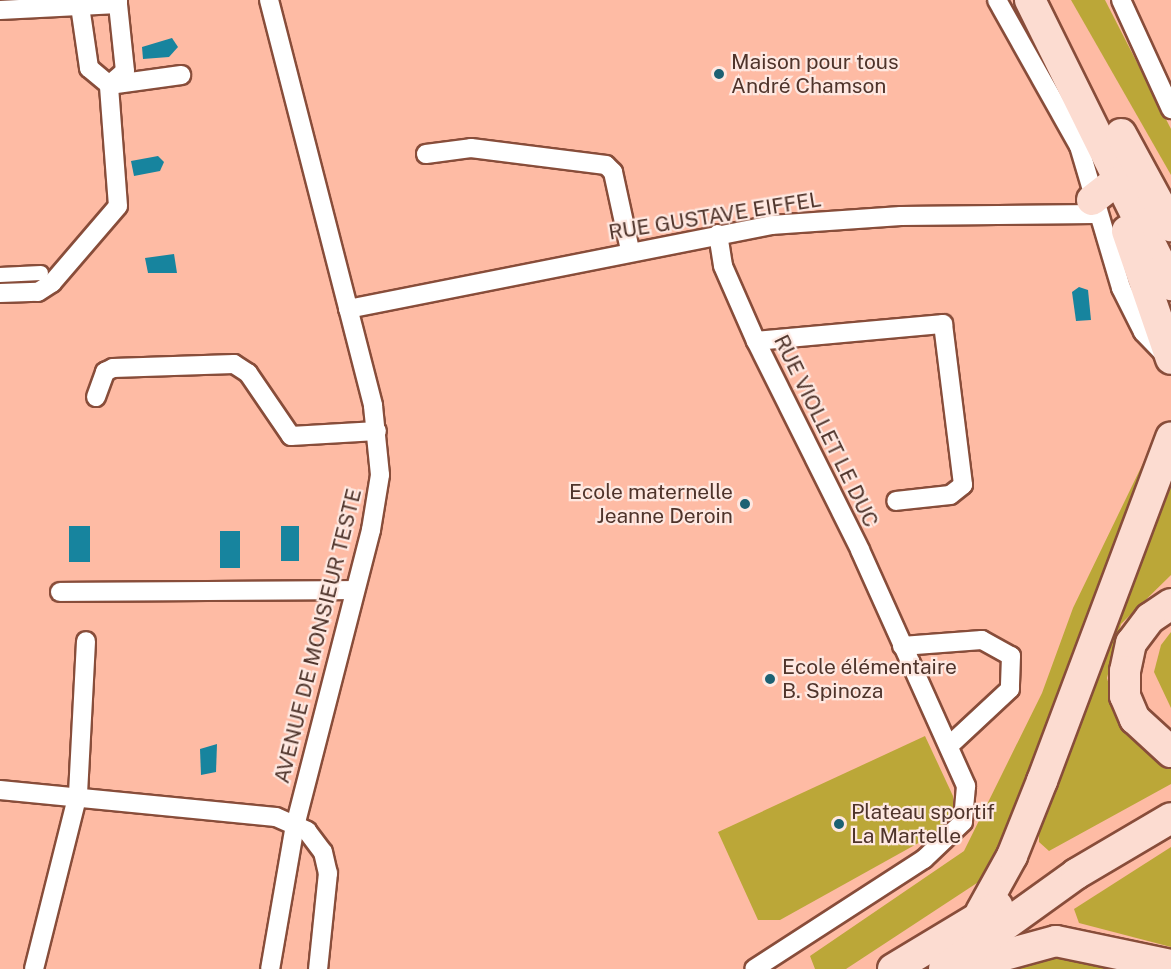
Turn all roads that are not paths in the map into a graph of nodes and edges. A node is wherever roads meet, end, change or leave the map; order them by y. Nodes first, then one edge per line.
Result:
1 (269, 0) edge
2 (997, 0) edge
3 (1030, 0) edge
4 (1047, 0) edge
5 (1121, 0) edge
6 (118, 2) edge
7 (80, 6) junction
8 (0, 10) edge
9 (181, 75) dead end
10 (108, 86) junction
11 (1171, 108) edge
12 (1107, 147) junction
13 (426, 154) dead end
14 (1100, 199) junction
15 (1171, 226) edge
16 (718, 234) junction
17 (630, 250) junction
18 (41, 273) dead end
19 (0, 275) edge
20 (1171, 285) edge
21 (0, 293) edge
22 (348, 309) junction
23 (756, 341) junction
24 (1171, 360) edge
25 (96, 397) dead end
26 (377, 431) junction
27 (1171, 436) edge
28 (896, 501) dead end
29 (355, 590) junction
30 (60, 592) dead end
31 (1171, 604) edge
32 (86, 641) dead end
33 (902, 646) junction
34 (950, 745) junction
35 (1171, 752) edge
36 (0, 790) edge
37 (78, 794) junction
38 (1171, 818) edge
39 (294, 825) junction
40 (1076, 874) junction
41 (981, 912) junction
42 (1171, 965) edge
43 (947, 967) edge
44 (34, 969) edge
45 (270, 969) edge
46 (318, 969) edge
47 (754, 969) edge
48 (893, 969) edge

1 - 22 street, AVENUE DE MONSIEUR TESTE
2 - 14 street
3 - 12 main road
4 - 15 main road
5 - 11 street
6 - 7 street
6 - 10 street
7 - 8 street
7 - 10 street
9 - 10 street
10 - 21 street
12 - 14 main road
12 - 20 main road
13 - 17 street
14 - 16 street, RUE GUSTAVE EIFFEL
14 - 24 main road
16 - 17 street, RUE GUSTAVE EIFFEL
16 - 23 street, RUE VIOLLET LE DUC
17 - 22 street, RUE GUSTAVE EIFFEL
18 - 19 street
22 - 26 street, AVENUE DE MONSIEUR TESTE
23 - 28 street
23 - 33 street, RUE VIOLLET LE DUC
25 - 26 street
26 - 29 street, AVENUE DE MONSIEUR TESTE
27 - 41 main road
29 - 30 street
29 - 39 street, AVENUE DE MONSIEUR TESTE
31 - 35 main road
32 - 37 street
33 - 34 street, RUE VIOLLET LE DUC
33 - 34 street
34 - 47 street, RUE VIOLLET LE DUC
36 - 37 street
37 - 39 street
37 - 44 street
38 - 40 main road
39 - 45 street, AVENUE DE MONSIEUR TESTE
39 - 46 street
40 - 41 main road
40 - 43 main road
41 - 48 main road
42 - 43 main road

